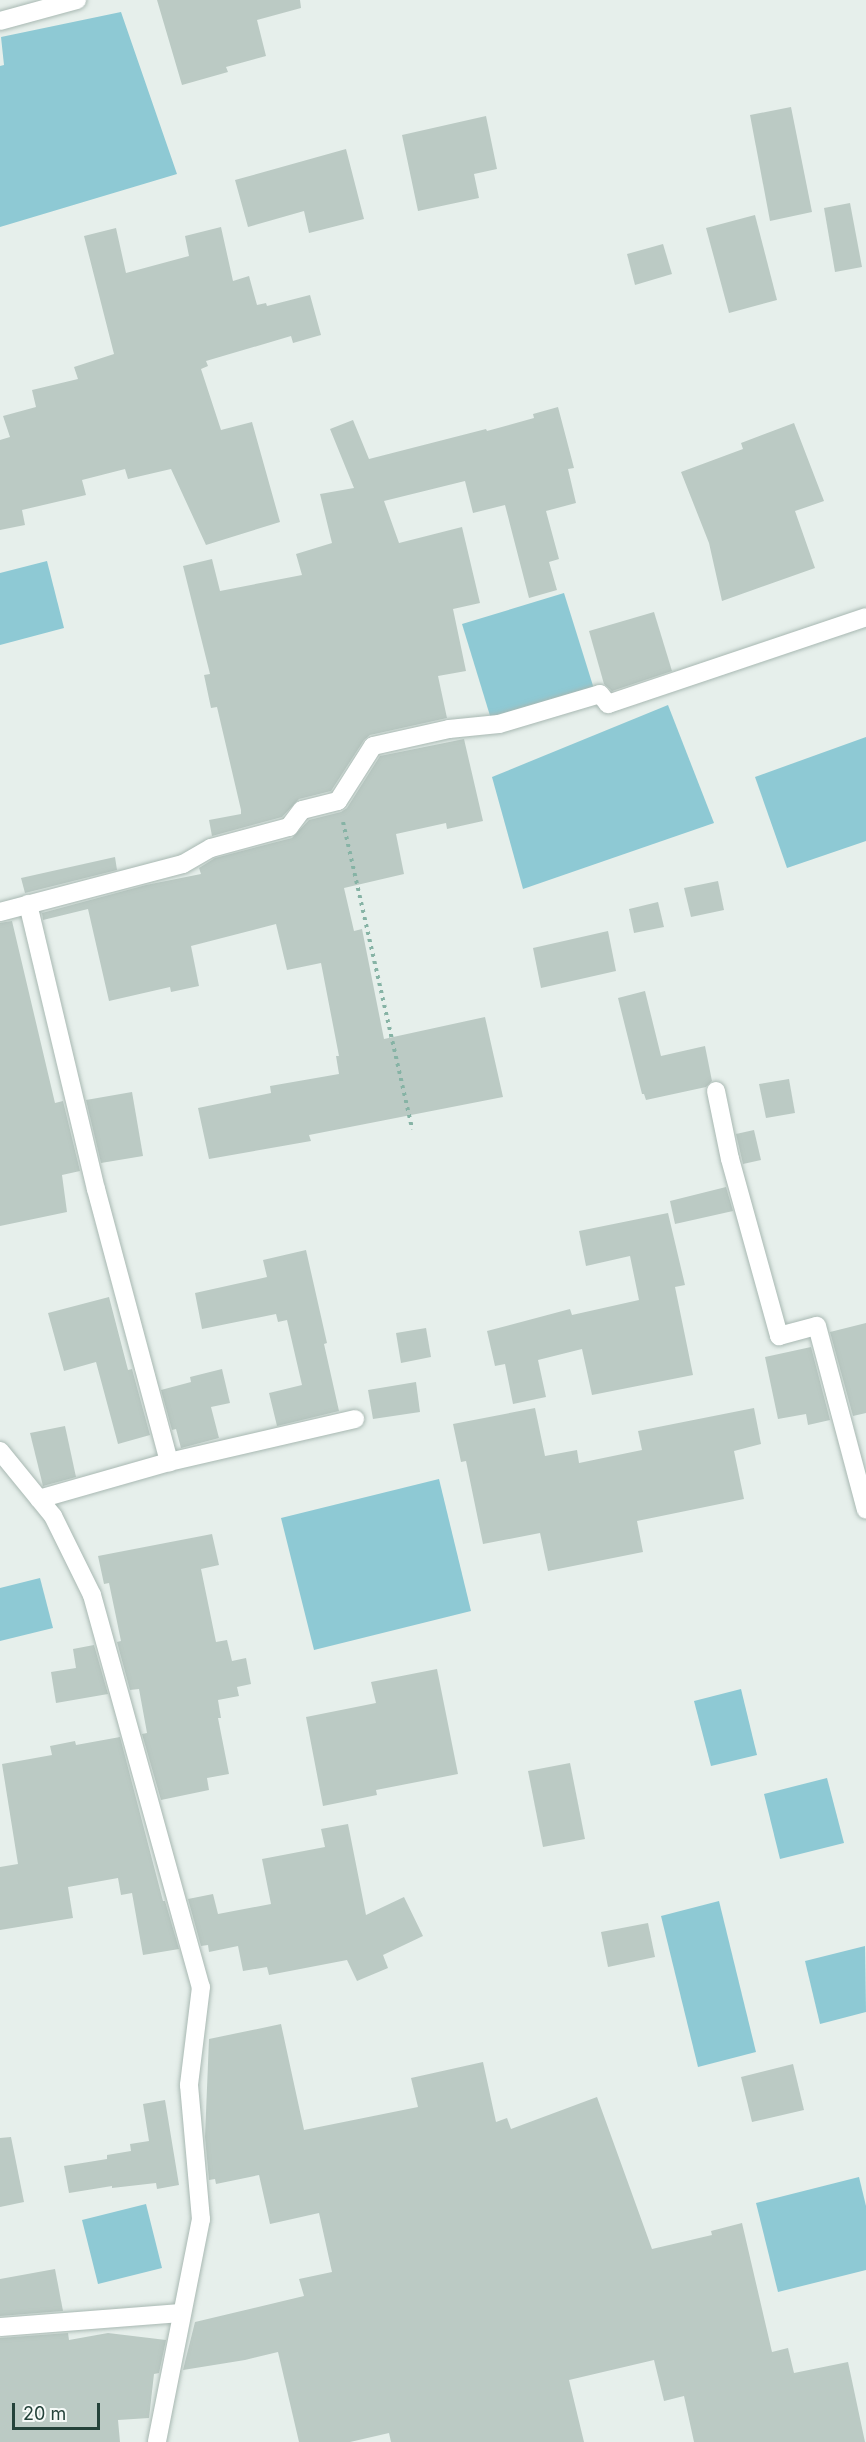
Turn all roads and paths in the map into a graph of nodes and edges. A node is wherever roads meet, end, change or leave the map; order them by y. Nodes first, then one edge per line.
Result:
1 (77, 0) edge
2 (0, 21) edge
3 (866, 617) edge
4 (338, 801) junction
5 (28, 904) junction
6 (0, 912) edge
7 (716, 1091) dead end
8 (412, 1129) dead end
9 (355, 1419) dead end
10 (0, 1451) edge
11 (169, 1462) junction
12 (39, 1500) junction
13 (866, 1510) edge
14 (182, 2313) junction
15 (0, 2327) edge
16 (158, 2442) edge

1 - 2 street
3 - 4 street
4 - 5 street
4 - 8 path
5 - 6 street
5 - 11 street
7 - 13 street
9 - 11 street
10 - 12 street
11 - 12 street
12 - 14 street
14 - 15 street
14 - 16 street

